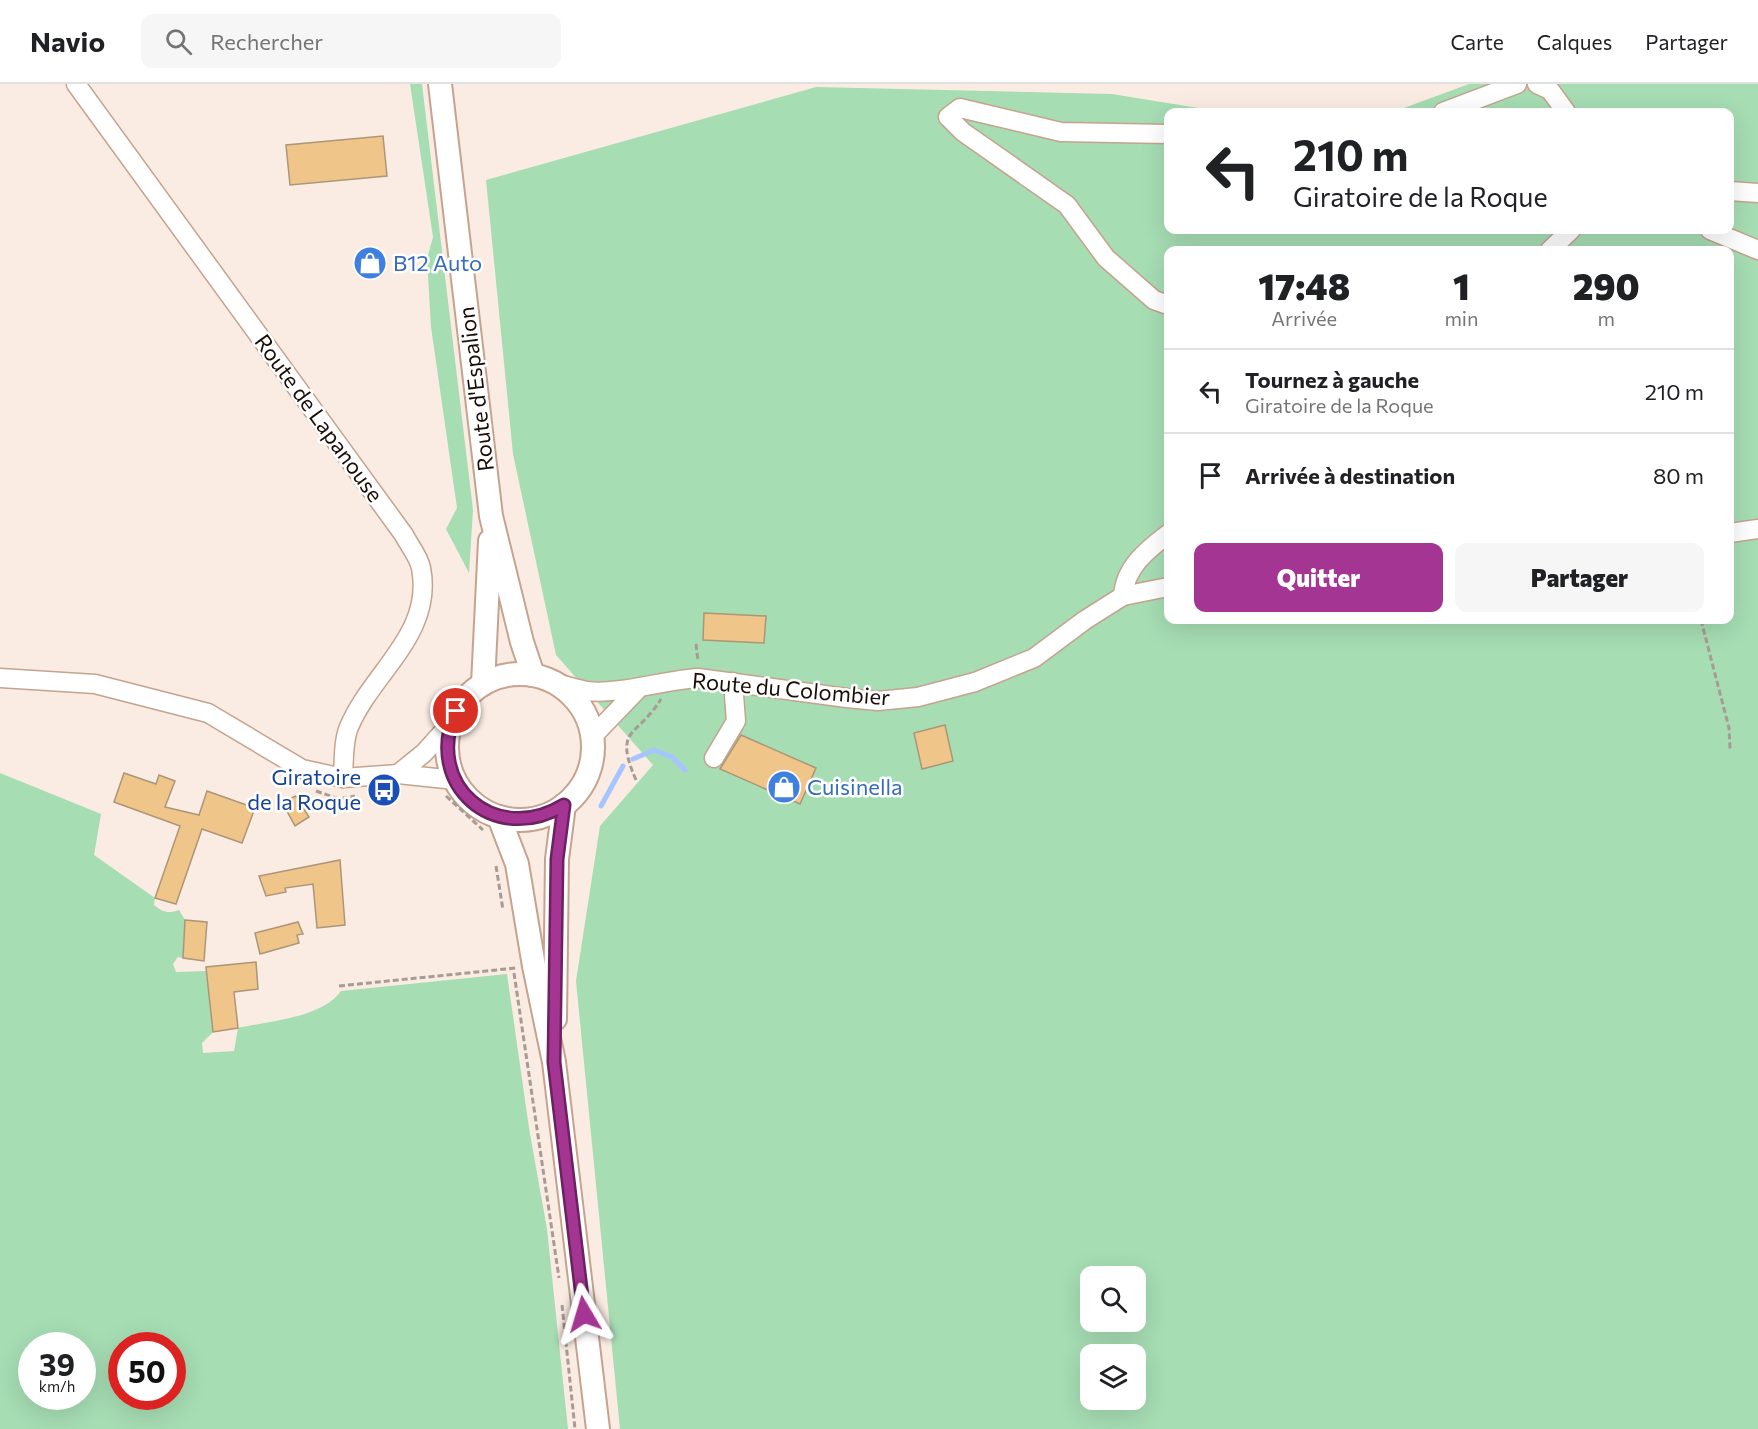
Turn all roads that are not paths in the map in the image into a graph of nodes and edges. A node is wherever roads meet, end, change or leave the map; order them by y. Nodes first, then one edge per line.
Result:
1 (76, 84) edge
2 (440, 84) edge
3 (1517, 84) edge
4 (1537, 84) edge
5 (1454, 108) edge
6 (1563, 108) edge
7 (1164, 134) edge
8 (1734, 191) edge
9 (1758, 193) edge
10 (1567, 234) edge
11 (1720, 234) edge
12 (1554, 246) edge
13 (1758, 250) edge
14 (1164, 304) edge
15 (491, 516) junction
16 (1758, 530) edge
17 (1734, 533) edge
18 (1164, 537) edge
19 (1164, 587) edge
20 (1123, 596) junction
21 (533, 675) junction
22 (0, 678) edge
23 (733, 682) junction
24 (555, 683) junction
25 (483, 684) junction
26 (640, 687) junction
27 (451, 723) junction
28 (592, 737) junction
29 (714, 758) dead end
30 (398, 774) junction
31 (343, 778) junction
32 (447, 786) junction
33 (564, 805) junction
34 (499, 817) junction
35 (554, 1062) junction
36 (598, 1429) edge

1 - 31 street, Route de Lapanouse
2 - 15 main road, Route d'Espalion
3 - 5 street
4 - 6 street
7 - 14 street
8 - 9 street
10 - 12 street
11 - 13 street
15 - 21 main road, Route d'Espalion
15 - 25 main road, Route d'Espalion
16 - 17 street
18 - 20 street
19 - 20 street, Route du Colombier
20 - 23 street, Route du Colombier
21 - 24 main road
21 - 25 main road
22 - 31 street
23 - 26 street, Route du Colombier
23 - 29 street
24 - 26 street, Route du Colombier
24 - 28 main road
25 - 27 main road
26 - 28 street
27 - 30 street
27 - 32 main road
28 - 33 main road
30 - 31 street
30 - 32 street
32 - 34 main road
33 - 34 main road
33 - 35 main road
34 - 35 main road
35 - 36 main road

